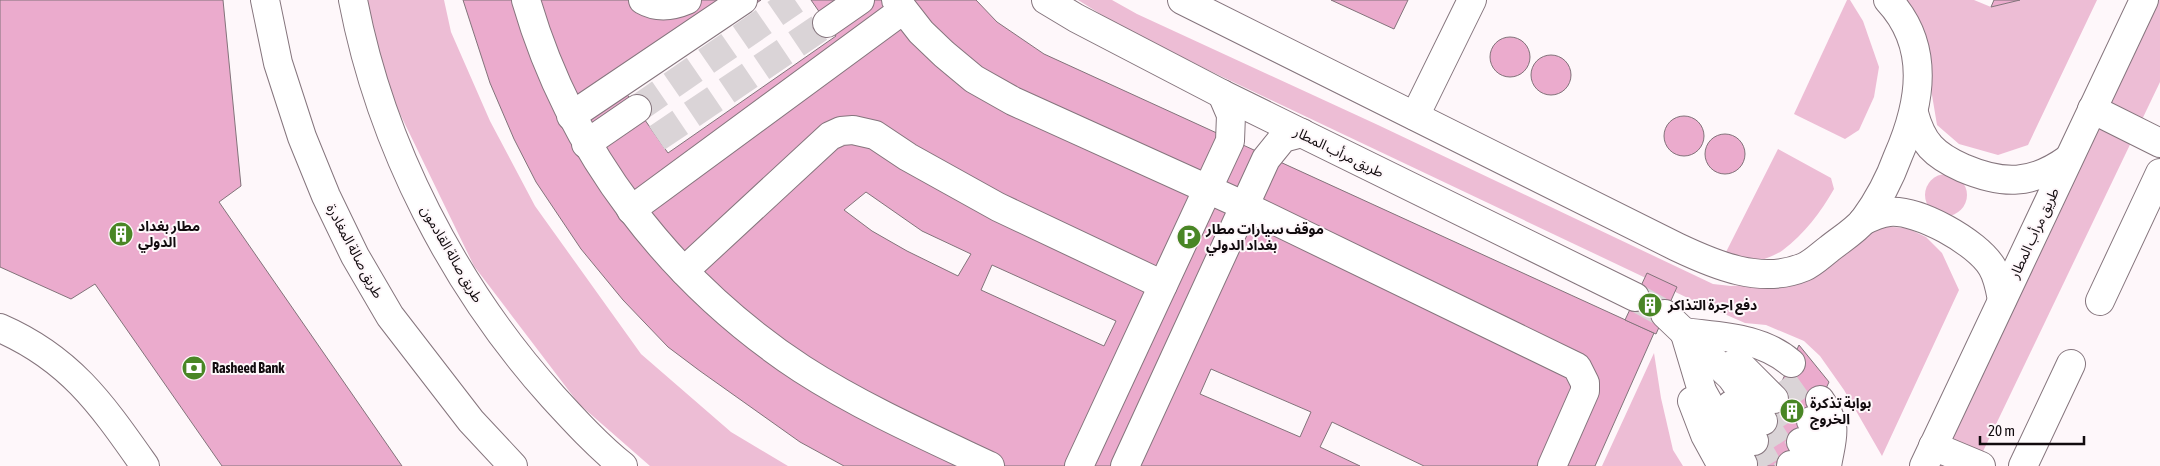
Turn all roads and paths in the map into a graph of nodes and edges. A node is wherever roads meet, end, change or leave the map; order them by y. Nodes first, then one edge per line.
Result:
1 (265, 0) edge
2 (353, 0) edge
3 (526, 0) edge
4 (643, 0) edge
5 (687, 0) edge
6 (743, 0) edge
7 (860, 0) edge
8 (1046, 0) edge
9 (1182, 0) edge
10 (1472, 0) edge
11 (1888, 0) edge
12 (2144, 0) edge
13 (900, 5) edge
14 (827, 23) tunnel mouth
15 (1222, 94) junction
16 (637, 109) tunnel mouth
17 (2092, 109) junction
18 (1914, 112) junction
19 (571, 116) junction
20 (1415, 116) junction
21 (1302, 134) junction
22 (2160, 143) edge
23 (586, 144) junction
24 (2068, 159) junction
25 (2160, 173) edge
26 (1208, 190) junction
27 (1245, 206) junction
28 (631, 210) junction
29 (1863, 220) junction
30 (684, 271) junction
31 (1163, 285) junction
32 (1635, 297) tunnel mouth
33 (2002, 300) junction
34 (2100, 301) dead end
35 (1665, 314) tunnel mouth
36 (0, 328) edge
37 (1684, 332) junction
38 (2070, 364) dead end
39 (1761, 419) edge
40 (1928, 456) edge
41 (145, 466) edge
42 (513, 466) edge
43 (624, 466) edge
44 (990, 466) edge
45 (1079, 466) edge
46 (1125, 466) edge
47 (1552, 466) edge
48 (1981, 466) edge
49 (2023, 466) edge

1 - 42 main road, طريق صالة المغادرة
2 - 43 main road, طريق صالة القادمون
3 - 19 main road
4 - 5 main road
6 - 19 main road
7 - 14 main road
8 - 15 main road, طريق مرأب المطار
9 - 20 main road
10 - 20 main road
11 - 18 main road
12 - 17 main road, طريق مرأب المطار
13 - 26 main road
13 - 28 main road
15 - 21 main road, طريق مرأب المطار
15 - 26 main road
16 - 23 main road
17 - 22 main road
17 - 24 main road, طريق مرأب المطار
18 - 24 main road
18 - 29 main road
19 - 23 main road
20 - 29 main road
21 - 27 main road
21 - 32 main road, طريق مرأب المطار
23 - 28 main road
24 - 33 main road, طريق مرأب المطار
25 - 34 main road
26 - 27 main road
26 - 31 main road
27 - 46 main road
27 - 47 main road
28 - 30 main road
29 - 33 main road
30 - 31 main road
30 - 44 main road
31 - 45 main road
33 - 40 main road, طريق مرأب المطار
35 - 37 main road
36 - 41 main road
37 - 39 main road
37 - 39 main road
37 - 39 main road
38 - 49 main road
40 - 48 main road

